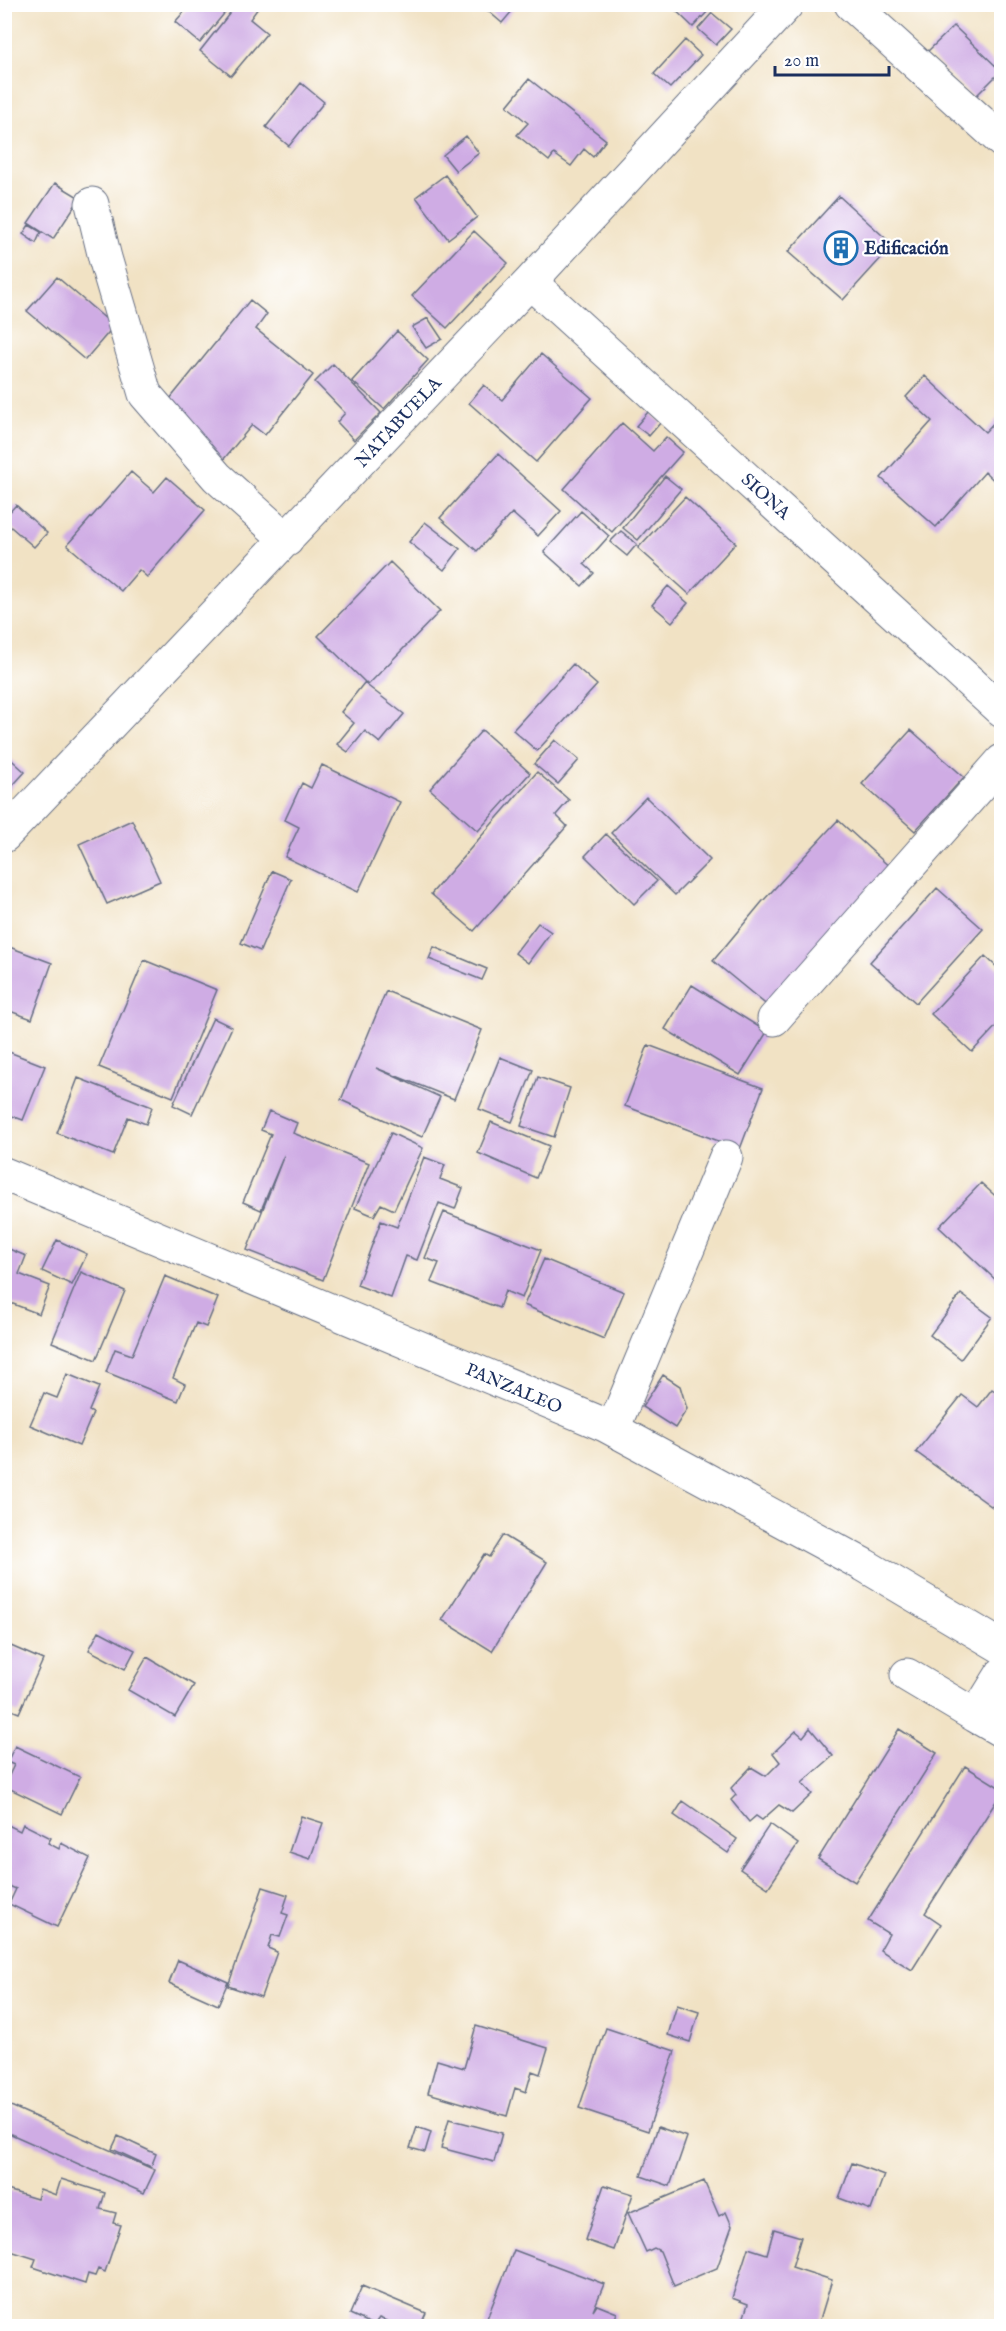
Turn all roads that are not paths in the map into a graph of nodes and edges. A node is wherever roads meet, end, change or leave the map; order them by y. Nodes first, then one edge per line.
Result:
1 (787, 4) edge
2 (851, 4) edge
3 (1002, 141) edge
4 (92, 204) dead end
5 (530, 282) junction
6 (287, 540) junction
7 (1002, 711) edge
8 (1002, 761) edge
9 (4, 836) edge
10 (774, 1019) dead end
11 (726, 1157) dead end
12 (4, 1174) edge
13 (613, 1429) junction
14 (1002, 1647) edge
15 (1002, 1674) edge
16 (907, 1675) dead end
17 (989, 1723) edge

1 - 5 street, NATABUELA
2 - 3 street
4 - 6 street
5 - 6 street, NATABUELA
5 - 7 street, SIONA
6 - 9 street, NATABUELA
8 - 10 street
11 - 13 street
12 - 13 street, PANZALEO
13 - 14 street, PANZALEO
15 - 17 street
16 - 17 street

